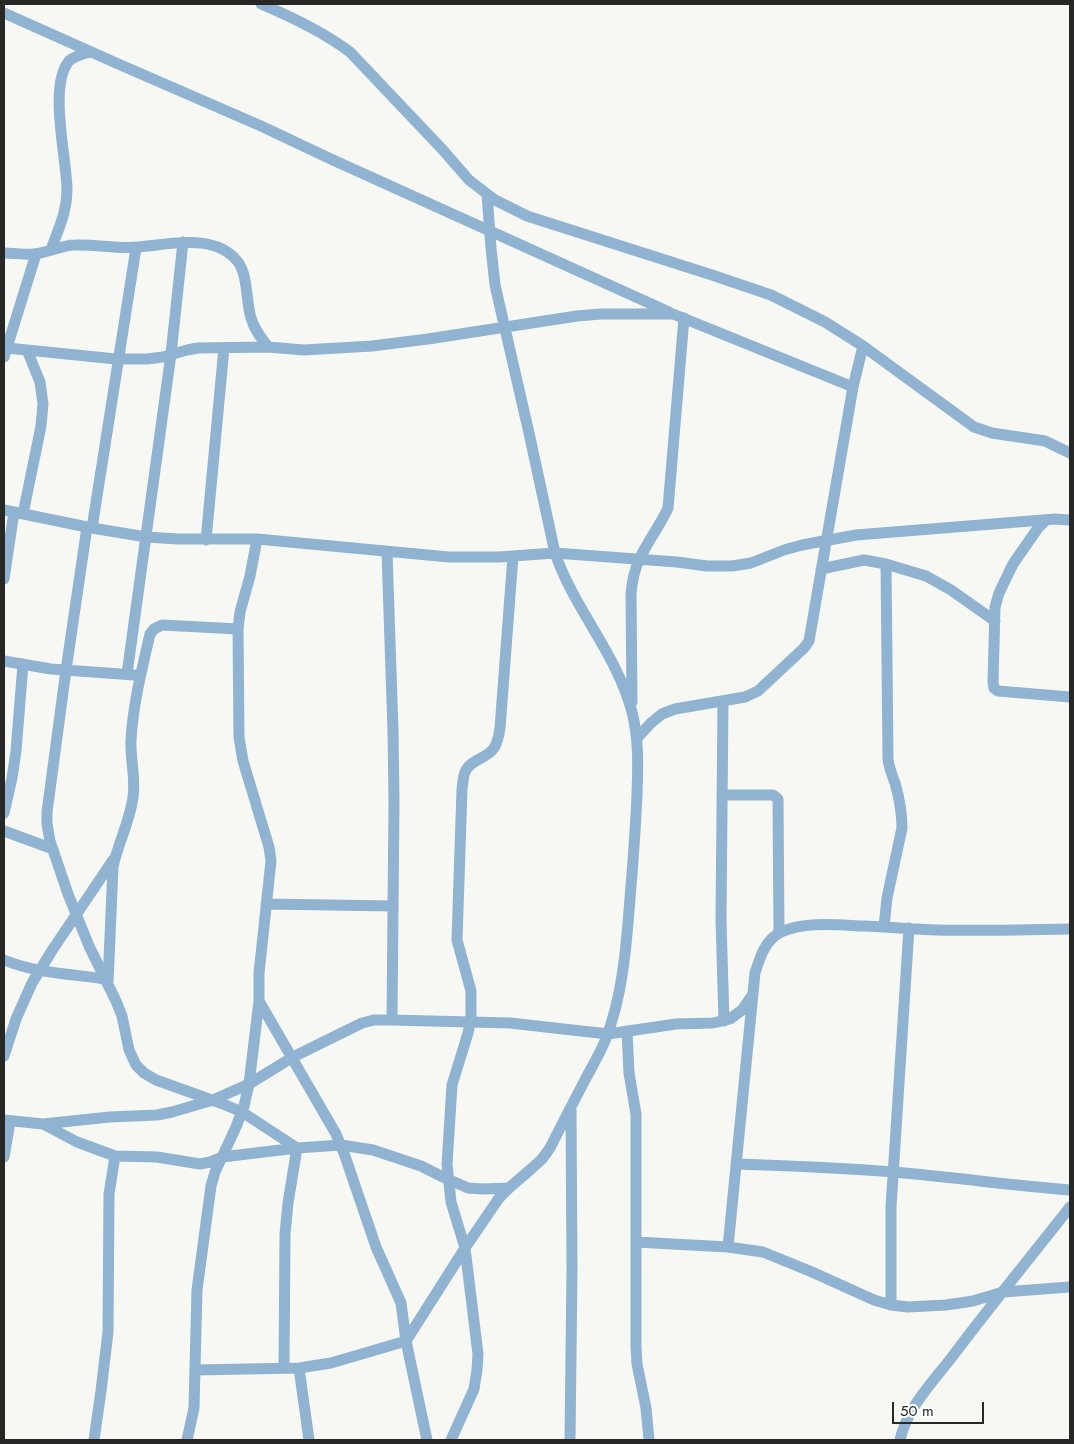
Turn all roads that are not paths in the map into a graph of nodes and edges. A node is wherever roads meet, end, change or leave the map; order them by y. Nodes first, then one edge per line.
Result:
1 (261, 4) edge
2 (4, 13) edge
3 (90, 52) junction
4 (487, 194) junction
5 (489, 231) junction
6 (183, 242) junction
7 (136, 248) junction
8 (51, 250) junction
9 (4, 253) edge
10 (36, 254) junction
11 (679, 316) junction
12 (505, 328) junction
13 (863, 346) junction
14 (224, 348) junction
15 (268, 348) junction
16 (27, 350) junction
17 (6, 352) edge
18 (171, 354) junction
19 (119, 359) junction
20 (852, 387) junction
21 (1070, 453) edge
22 (14, 512) edge
23 (1046, 520) junction
24 (1070, 520) edge
25 (89, 528) junction
26 (146, 537) junction
27 (257, 539) junction
28 (206, 540) junction
29 (826, 541) junction
30 (387, 552) junction
31 (555, 553) junction
32 (513, 556) junction
33 (639, 559) junction
34 (886, 564) junction
35 (822, 569) junction
36 (4, 579) edge
37 (995, 621) junction
38 (238, 629) junction
39 (4, 661) edge
40 (22, 664) junction
41 (66, 670) junction
42 (127, 674) junction
43 (141, 675) junction
44 (1070, 697) edge
45 (723, 701) junction
46 (632, 712) junction
47 (637, 738) junction
48 (722, 795) junction
49 (4, 813) edge
50 (4, 830) edge
51 (53, 848) junction
52 (115, 856) junction
53 (266, 904) junction
54 (392, 906) junction
55 (76, 914) junction
56 (884, 927) junction
57 (909, 928) junction
58 (1070, 929) edge
59 (779, 933) junction
60 (4, 960) edge
61 (40, 970) junction
62 (106, 982) junction
63 (753, 994) junction
64 (259, 1001) junction
65 (392, 1020) junction
66 (724, 1021) junction
67 (470, 1022) junction
68 (627, 1031) junction
69 (608, 1034) junction
70 (4, 1056) edge
71 (293, 1056) junction
72 (249, 1084) junction
73 (213, 1100) junction
74 (571, 1106) junction
75 (242, 1112) junction
76 (7, 1121) edge
77 (43, 1124) junction
78 (341, 1145) junction
79 (297, 1148) junction
80 (114, 1156) junction
81 (4, 1157) edge
82 (222, 1158) junction
83 (736, 1164) junction
84 (893, 1172) junction
85 (448, 1179) junction
86 (509, 1188) junction
87 (1070, 1190) edge
88 (1070, 1207) edge
89 (636, 1242) junction
90 (728, 1247) junction
91 (465, 1248) junction
92 (1070, 1288) edge
93 (1002, 1292) junction
94 (891, 1305) junction
95 (406, 1341) junction
96 (284, 1368) junction
97 (299, 1368) junction
98 (196, 1370) junction
99 (94, 1440) edge
100 (187, 1440) edge
101 (309, 1440) edge
102 (427, 1440) edge
103 (451, 1440) edge
104 (570, 1440) edge
105 (649, 1440) edge
106 (900, 1440) edge

1 - 4 street
2 - 3 street
3 - 5 street
3 - 8 street
4 - 5 street
4 - 13 street
5 - 11 street
5 - 12 street
6 - 7 street
6 - 15 street
6 - 18 street
7 - 8 street
7 - 19 street
8 - 10 street
9 - 10 street
10 - 17 street
11 - 12 street
11 - 20 street
11 - 33 street
12 - 15 street
12 - 31 street
13 - 20 street
13 - 21 street
14 - 15 street
14 - 18 street
14 - 28 street
16 - 17 street
16 - 19 street
16 - 22 street
18 - 19 street
18 - 26 street
19 - 25 street
20 - 29 street
22 - 25 street
22 - 36 street
23 - 24 street
23 - 29 street
23 - 37 street
25 - 26 street
25 - 41 street
26 - 28 street
26 - 42 street
27 - 28 street
27 - 30 street
27 - 38 street
29 - 33 street
29 - 35 street
30 - 32 street
30 - 54 street
31 - 32 street
31 - 33 street
31 - 46 street
32 - 67 street
33 - 46 street
34 - 35 street
34 - 37 street
34 - 56 street
35 - 45 street
37 - 44 street
38 - 43 street
38 - 53 street
39 - 40 street
40 - 41 street
40 - 49 street
41 - 42 street
41 - 51 street
42 - 43 street
43 - 52 street
45 - 47 street
45 - 48 street
46 - 47 street
47 - 69 street
48 - 59 street
48 - 66 street
50 - 51 street
51 - 55 street
52 - 55 street
52 - 62 street
53 - 54 street
53 - 64 street
54 - 65 street
55 - 61 street
55 - 62 street
56 - 57 street
56 - 59 street
57 - 58 street
57 - 84 street
59 - 63 street
60 - 61 street
61 - 62 street
61 - 70 street
62 - 73 street
63 - 66 street
63 - 83 street
64 - 71 street
64 - 72 street
65 - 67 street
65 - 71 street
66 - 68 street
67 - 69 street
67 - 85 street
68 - 69 street
68 - 89 street
69 - 74 street
71 - 72 street
71 - 78 street
72 - 73 street
72 - 75 street
73 - 75 street
73 - 77 street
74 - 86 street
74 - 104 street
75 - 79 street
75 - 82 street
76 - 77 street
76 - 81 street
77 - 80 street
78 - 79 street
78 - 85 street
78 - 95 street
79 - 82 street
79 - 96 street
80 - 82 street
80 - 99 street
82 - 98 street
83 - 84 street
83 - 90 street
84 - 87 street
84 - 94 street
85 - 86 street
85 - 91 street
86 - 91 street
88 - 93 street
89 - 90 street
89 - 105 street
90 - 94 street
91 - 95 street
91 - 103 street
92 - 93 street
93 - 94 street
93 - 106 street
95 - 97 street
95 - 102 street
96 - 97 street
96 - 98 street
97 - 101 street
98 - 100 street

